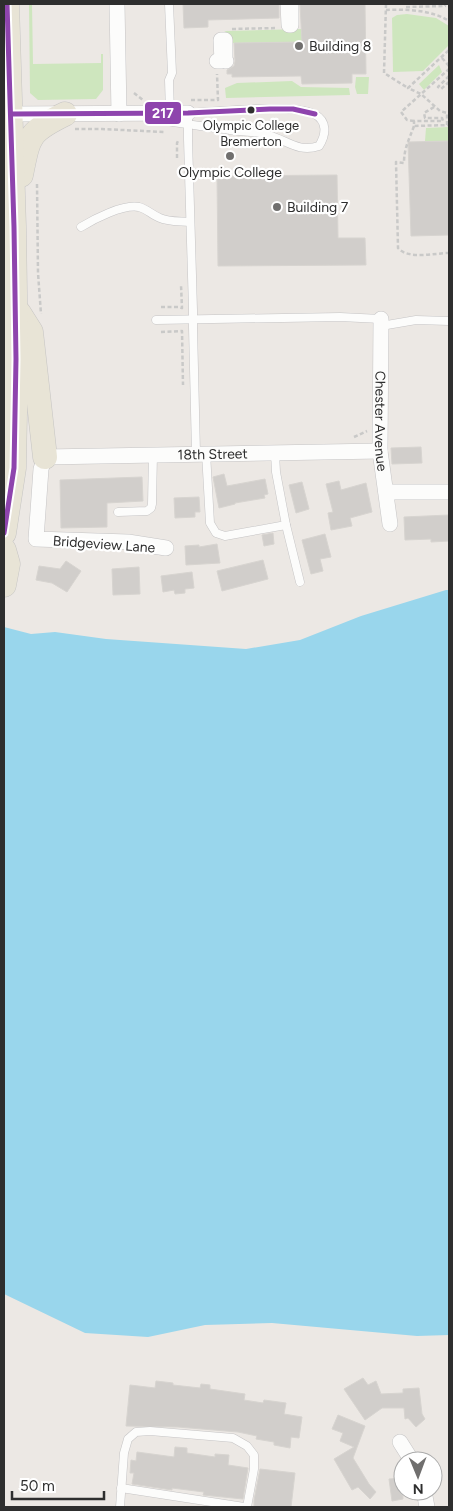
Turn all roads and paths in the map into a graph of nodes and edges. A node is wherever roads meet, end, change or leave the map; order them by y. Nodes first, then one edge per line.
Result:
1 (7, 4) edge
2 (117, 4) edge
3 (169, 4) edge
4 (386, 4) edge
5 (445, 4) edge
6 (406, 7) edge
7 (386, 10) junction
8 (449, 21) edge
9 (449, 50) edge
10 (442, 58) junction
11 (448, 69) edge
12 (449, 75) edge
13 (7, 76) edge
14 (449, 82) edge
15 (408, 88) junction
16 (421, 94) junction
17 (434, 107) junction
18 (170, 113) junction
19 (11, 114) junction
20 (119, 114) junction
21 (188, 119) junction
22 (414, 121) junction
23 (67, 122) junction
24 (448, 125) edge
25 (414, 126) junction
26 (166, 132) dead end
27 (176, 136) dead end
28 (178, 161) dead end
29 (36, 177) dead end
30 (14, 197) junction
31 (190, 222) junction
32 (81, 227) dead end
33 (9, 250) edge
34 (449, 253) edge
35 (161, 307) dead end
36 (15, 308) junction
37 (182, 308) dead end
38 (41, 316) dead end
39 (193, 319) junction
40 (156, 320) dead end
41 (449, 321) edge
42 (381, 322) junction
43 (161, 332) dead end
44 (10, 351) edge
45 (183, 388) dead end
46 (367, 431) dead end
47 (352, 438) dead end
48 (380, 451) junction
49 (201, 453) junction
50 (275, 453) junction
51 (153, 454) junction
52 (45, 457) junction
53 (386, 492) junction
54 (449, 492) edge
55 (118, 512) dead end
56 (390, 524) dead end
57 (286, 525) junction
58 (4, 533) edge
59 (166, 548) dead end
60 (4, 550) edge
61 (300, 582) dead end
62 (4, 585) edge
63 (400, 1442) dead end
64 (406, 1451) edge
65 (121, 1488) junction
66 (120, 1507) edge
67 (246, 1507) edge

1 - 13 main road
2 - 20 street
3 - 18 lane
4 - 7 path
5 - 6 path
6 - 7 path
6 - 8 path
7 - 15 path
9 - 10 path
10 - 11 path
10 - 15 path
11 - 12 path
11 - 16 path
12 - 14 path
13 - 19 main road
15 - 16 path
16 - 17 path
16 - 22 path
17 - 22 path
17 - 24 path
18 - 20 street
18 - 21 street
19 - 23 street
19 - 30 main road
20 - 21 lane
20 - 23 street
21 - 21 lane
21 - 31 lane
22 - 25 path
23 - 26 path
23 - 30 main road
24 - 25 path
25 - 34 path
27 - 28 path
29 - 38 path
30 - 33 main road
31 - 32 lane
31 - 39 lane
33 - 36 main road
35 - 37 path
36 - 44 main road
36 - 52 main road
39 - 40 lane
39 - 42 lane
39 - 49 lane
41 - 42 lane
42 - 48 street, Chester Avenue
43 - 45 path
44 - 58 main road
46 - 47 path
48 - 50 street, 18th Street
48 - 53 street, Chester Avenue
49 - 50 street, 18th Street
49 - 51 street, 18th Street
49 - 57 lane
50 - 57 lane
51 - 52 street, 18th Street
51 - 55 lane
52 - 59 street, Bridgeview Lane
53 - 54 street
53 - 56 street, Chester Avenue
57 - 61 lane
60 - 62 main road
63 - 64 street
65 - 66 lane
65 - 67 lane
65 - 67 lane

